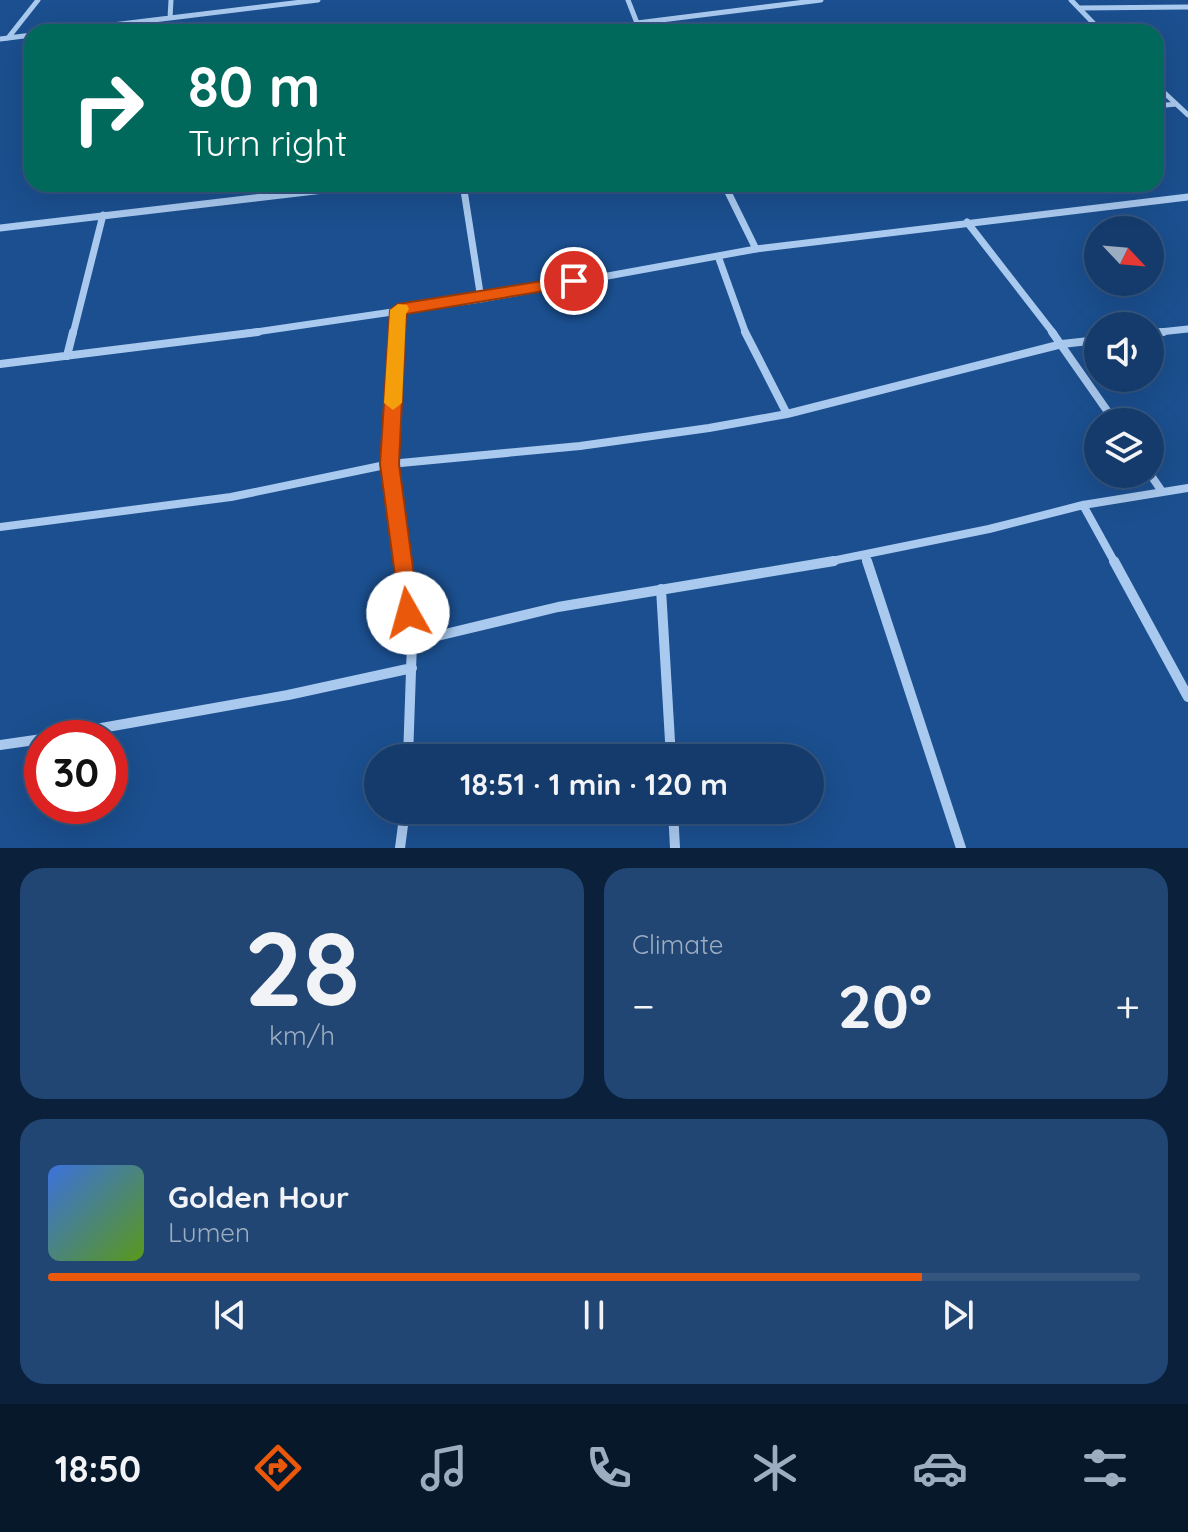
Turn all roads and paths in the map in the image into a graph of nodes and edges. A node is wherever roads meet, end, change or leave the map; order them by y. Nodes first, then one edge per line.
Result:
1 (38, 0) edge
2 (171, 0) edge
3 (318, 0) edge
4 (628, 0) edge
5 (821, 0) edge
6 (1071, 0) edge
7 (1188, 7) edge
8 (1079, 8) junction
9 (170, 18) junction
10 (637, 23) joint
11 (121, 24) edge
12 (1094, 24) edge
13 (24, 36) edge
14 (8, 38) junction
15 (0, 39) edge
16 (1164, 93) edge
17 (1176, 104) junction
18 (1164, 105) edge
19 (1188, 115) edge
20 (304, 192) edge
21 (464, 192) edge
22 (728, 192) edge
23 (1188, 197) edge
24 (103, 215) junction
25 (967, 222) junction
26 (0, 228) edge
27 (756, 249) junction
28 (718, 256) junction
29 (481, 299) junction
30 (398, 310) junction
31 (1188, 329) edge
32 (1164, 332) edge
33 (1084, 342) edge
34 (1062, 344) junction
35 (67, 356) junction
36 (0, 364) edge
37 (1105, 408) edge
38 (787, 414) junction
39 (390, 464) junction
40 (1188, 488) edge
41 (1161, 490) joint
42 (1083, 505) junction
43 (0, 527) edge
44 (865, 556) junction
45 (661, 589) junction
46 (412, 642) junction
47 (412, 668) junction
48 (1188, 697) edge
49 (128, 723) edge
50 (24, 741) edge
51 (409, 744) edge
52 (670, 744) edge
53 (0, 745) edge
54 (403, 824) edge
55 (674, 824) edge
56 (400, 848) edge
57 (675, 848) edge
58 (961, 848) edge

1 - 14 street
2 - 9 street
3 - 9 street
4 - 10 street
5 - 10 street
6 - 8 street
7 - 8 street
8 - 12 street
9 - 11 street
13 - 14 street
14 - 15 street
16 - 17 street
17 - 18 street
17 - 19 street
20 - 24 street
21 - 29 street
22 - 27 street
23 - 25 street
24 - 26 street
24 - 35 street
25 - 27 street
25 - 34 street
27 - 28 street
28 - 29 street
28 - 38 street
29 - 30 street
30 - 35 street
30 - 39 street
31 - 32 street
33 - 34 street
34 - 37 street
34 - 38 street
35 - 36 street
38 - 39 street
39 - 43 street
39 - 46 street
40 - 41 street
41 - 42 street
42 - 44 street
42 - 48 street
44 - 45 street
44 - 58 street
45 - 46 street
45 - 52 street
46 - 47 street
47 - 49 street
47 - 51 street
50 - 53 street
54 - 56 street
55 - 57 street

